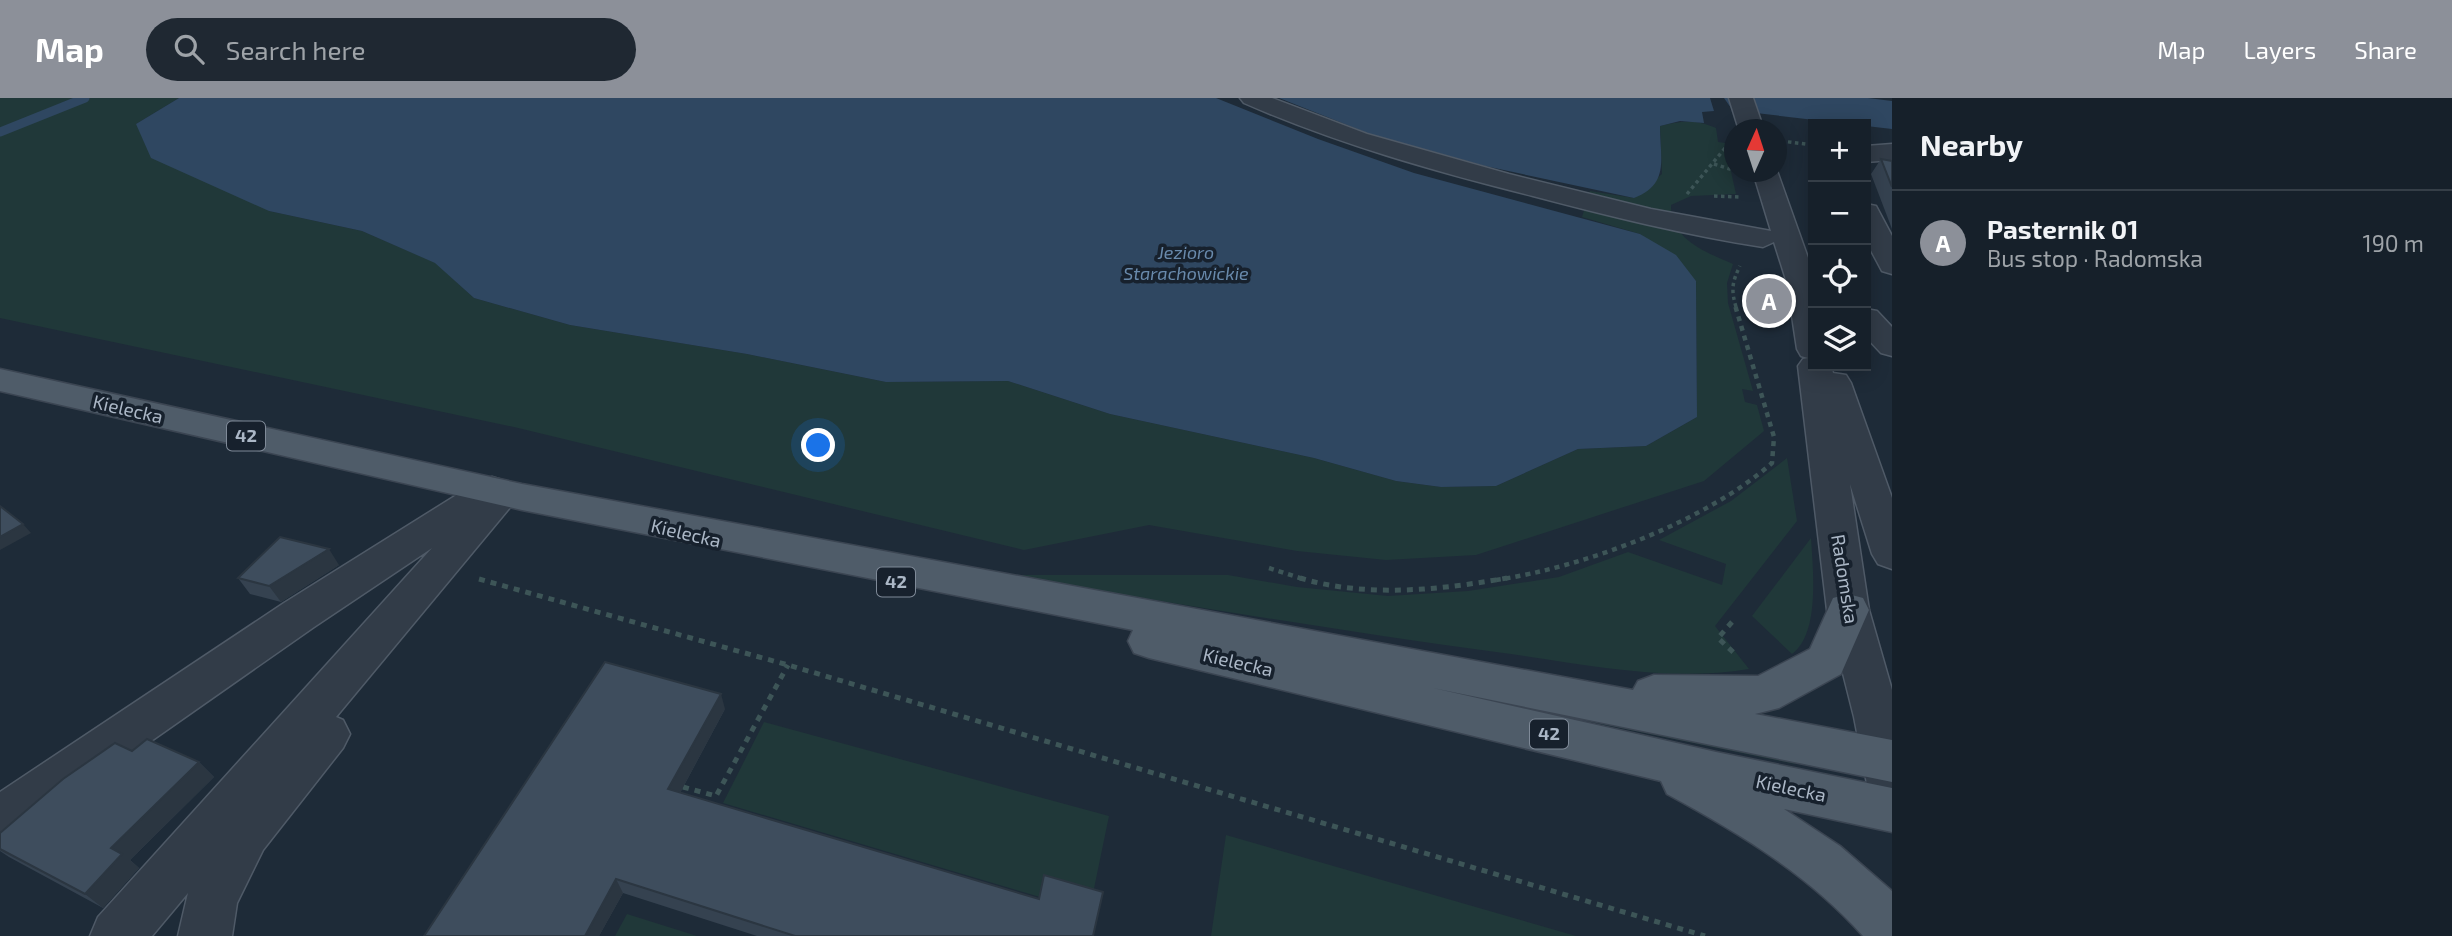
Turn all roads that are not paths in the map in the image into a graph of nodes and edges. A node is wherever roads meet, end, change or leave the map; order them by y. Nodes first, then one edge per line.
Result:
1 (1252, 98) edge
2 (1892, 152) edge
3 (1871, 154) edge
4 (1770, 182) edge
5 (1871, 222) edge
6 (1753, 236) road end
7 (1892, 265) edge
8 (1807, 284) edge
9 (1809, 308) edge
10 (1871, 323) edge
11 (1892, 346) edge
12 (1816, 371) edge
13 (1829, 371) edge
14 (0, 380) edge
15 (506, 493) junction
16 (585, 509) junction
17 (1892, 554) edge
18 (1848, 610) junction
19 (1486, 680) junction
20 (1625, 752) junction
21 (1889, 770) edge
22 (1892, 810) edge
23 (0, 819) edge
24 (1892, 929) edge
25 (117, 936) edge
26 (205, 936) edge

1 - 6 street
2 - 3 street
4 - 8 street
5 - 7 street
8 - 9 street
10 - 11 street
12 - 18 street, Radomska
13 - 17 street
14 - 15 main road, Kielecka / 42
15 - 16 main road, Kielecka / 42
15 - 23 street
15 - 25 street
15 - 26 street
16 - 19 main road, Kielecka / 42
16 - 20 main road, Kielecka / 42
18 - 19 main road
18 - 21 street, Radomska
19 - 21 main road, Kielecka / 42
20 - 22 main road, Kielecka / 42
20 - 24 main road

